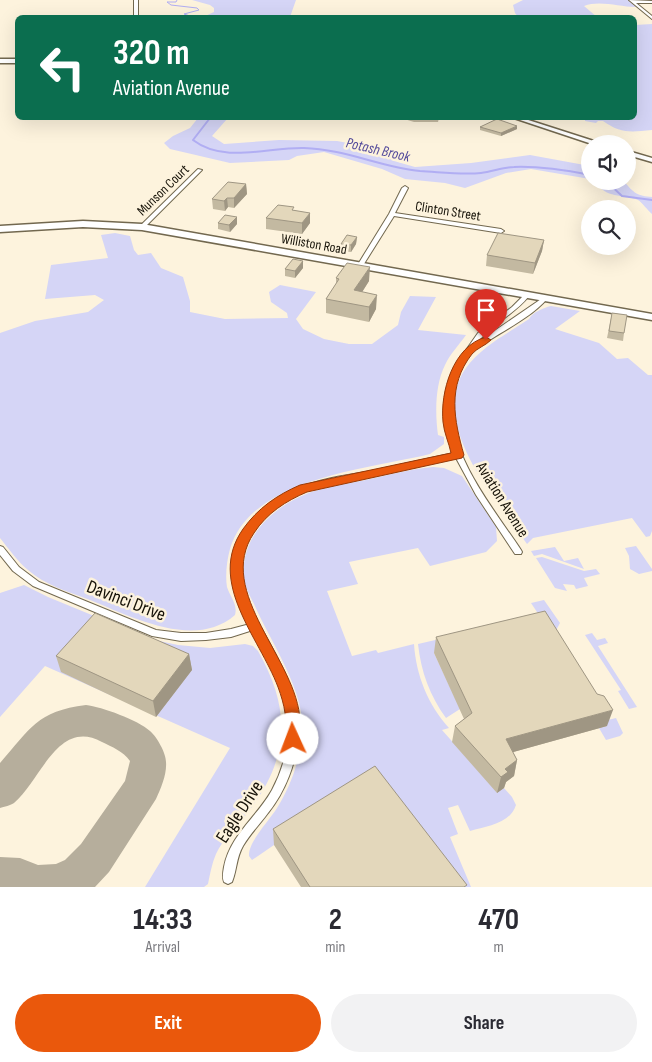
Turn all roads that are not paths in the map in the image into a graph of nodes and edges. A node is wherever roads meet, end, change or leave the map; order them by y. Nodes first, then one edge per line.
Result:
1 (136, 0) edge
2 (632, 1) edge
3 (652, 2) edge
4 (136, 15) edge
5 (652, 18) edge
6 (0, 61) edge
7 (15, 61) edge
8 (523, 120) edge
9 (581, 138) edge
10 (636, 155) edge
11 (652, 160) edge
12 (200, 170) dead end
13 (404, 188) dead end
14 (392, 214) junction
15 (142, 226) junction
16 (0, 229) edge
17 (501, 231) edge
18 (360, 266) junction
19 (526, 296) junction
20 (544, 299) junction
21 (652, 317) edge
22 (469, 351) junction
23 (458, 455) junction
24 (0, 549) edge
25 (518, 552) dead end
26 (256, 626) junction
27 (228, 878) dead end

1 - 4 street
2 - 3 street
2 - 5 street
6 - 7 main road
8 - 9 main road
10 - 11 main road
12 - 15 street, Munson Court
13 - 14 street
14 - 17 street, Clinton Street
14 - 18 street
15 - 16 main road, Williston Road
15 - 18 main road, Williston Road
18 - 19 main road, Williston Road
19 - 20 main road, Williston Road
19 - 22 street, Aviation Avenue
20 - 21 main road, Williston Road
20 - 22 street, Aviation Avenue
22 - 23 street, Aviation Avenue
23 - 25 street, Aviation Avenue
23 - 26 street, Eagle Drive
24 - 26 street, Davinci Drive
26 - 27 street, Eagle Drive

